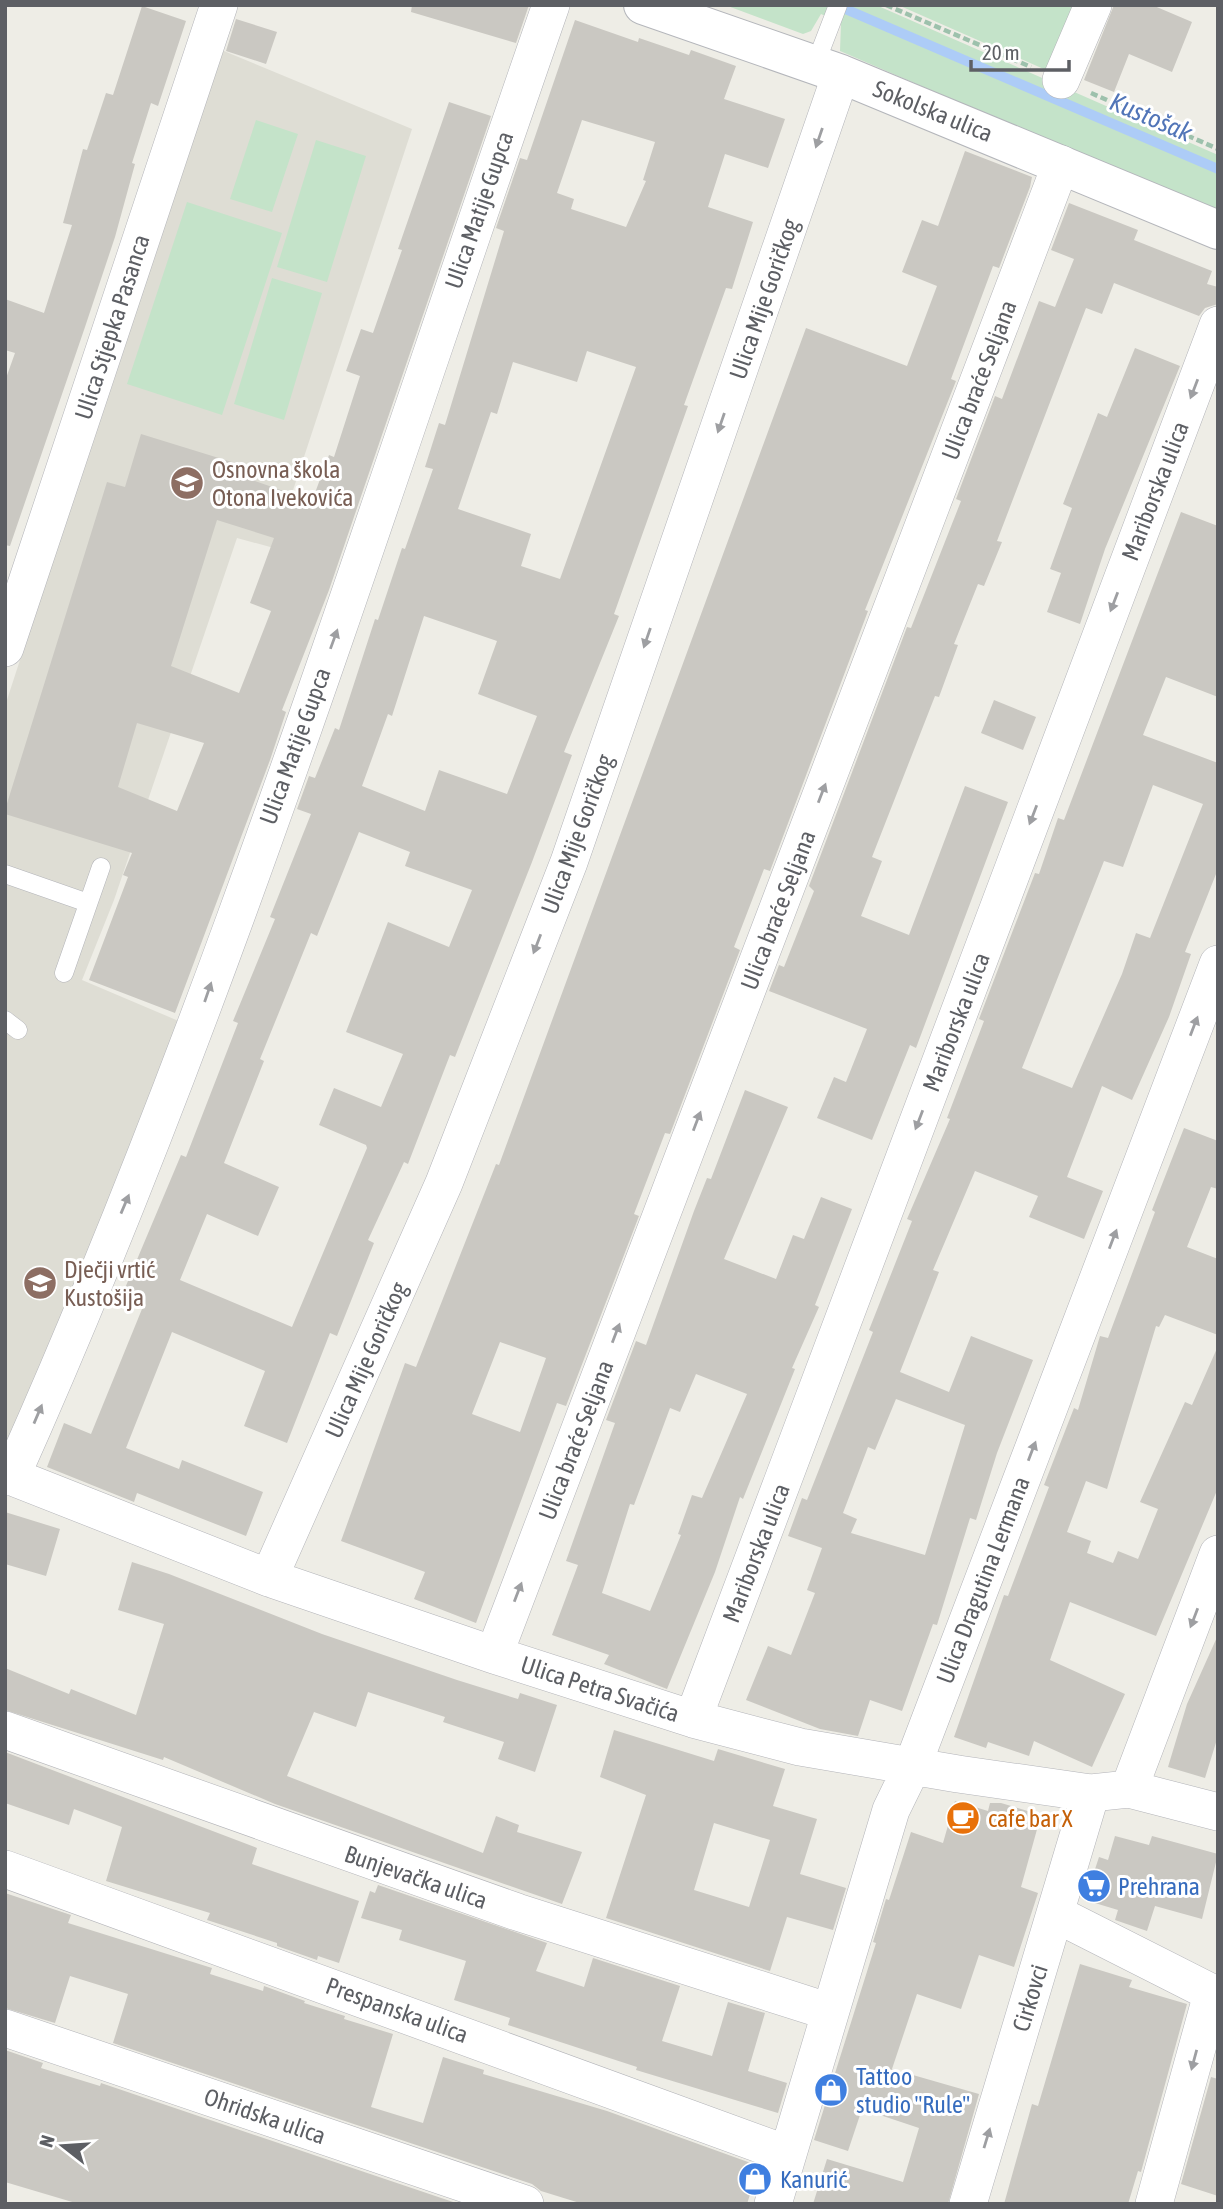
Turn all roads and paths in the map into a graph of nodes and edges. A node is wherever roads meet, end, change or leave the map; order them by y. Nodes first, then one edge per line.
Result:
1 (219, 5) edge
2 (551, 5) edge
3 (643, 5) edge
4 (838, 5) edge
5 (886, 5) edge
6 (1093, 5) edge
7 (828, 69) junction
8 (1061, 80) junction
9 (1218, 149) edge
10 (1061, 164) junction
11 (1218, 230) edge
12 (1218, 325) edge
13 (5, 648) edge
14 (101, 867) dead end
15 (5, 874) edge
16 (88, 903) junction
17 (1218, 964) edge
18 (64, 973) dead end
19 (8, 1476) edge
20 (1218, 1554) edge
21 (269, 1578) junction
22 (494, 1655) junction
23 (693, 1719) junction
24 (5, 1730) edge
25 (912, 1767) junction
26 (1129, 1788) junction
27 (1091, 1793) junction
28 (1218, 1812) edge
29 (5, 1869) edge
30 (1056, 1914) junction
31 (1215, 1995) edge
32 (830, 2012) junction
33 (5, 2028) edge
34 (788, 2154) junction
35 (525, 2204) edge
36 (773, 2204) edge
37 (968, 2204) edge
38 (1154, 2204) edge

1 - 13 street, Ulica Stjepka Pasanca
19 -> 2 street, Ulica Matije Gupca
3 - 7 street, Sokolska ulica
4 - 7 lane
5 - 8 path
6 - 8 street
7 - 10 street, Sokolska ulica
7 -> 21 street, Ulica Mije Goričkog
8 - 9 path
10 - 11 street, Sokolska ulica
22 -> 10 street, Ulica braće Seljana
12 -> 23 street, Mariborska ulica
14 - 16 lane
15 - 16 lane
16 - 18 lane
25 -> 17 street, Ulica Dragutina Lermana
19 - 21 street, Ulica Petra Svačića
20 -> 26 street
21 - 22 street, Ulica Petra Svačića
22 - 23 street, Ulica Petra Svačića
23 - 25 street, Ulica Petra Svačića
24 - 32 street, Bunjevačka ulica
25 - 27 street, Ulica Petra Svačića
25 - 32 street, Ulica Dragutina Lermana
26 - 27 street, Ulica Petra Svačića
26 - 28 street, Ulica Petra Svačića
27 - 30 street, Cirkovci
29 - 34 street, Prespanska ulica
30 - 31 street
37 -> 30 street, Cirkovci
31 -> 38 street
32 - 34 street, Ulica Dragutina Lermana
33 - 35 street, Ohridska ulica
34 - 36 street, Ulica Dragutina Lermana

